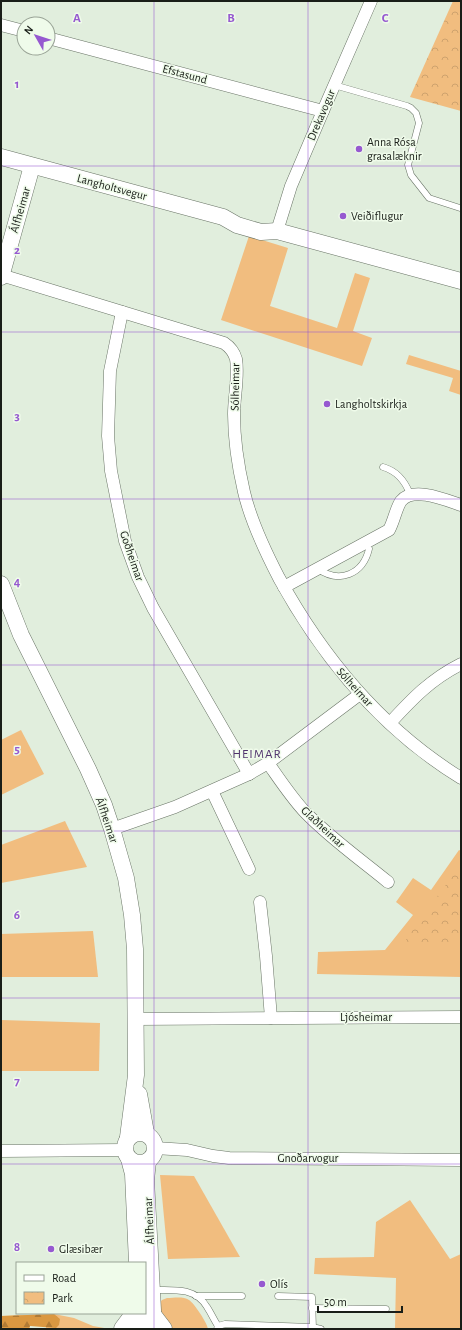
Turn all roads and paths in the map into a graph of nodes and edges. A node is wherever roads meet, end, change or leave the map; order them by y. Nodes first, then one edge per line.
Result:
1 (371, 1) edge
2 (1, 25) edge
3 (16, 29) edge
4 (56, 40) edge
5 (334, 85) junction
6 (323, 111) junction
7 (1, 157) edge
8 (27, 164) junction
9 (460, 208) edge
10 (277, 231) junction
11 (1, 238) edge
12 (1, 276) edge
13 (461, 281) edge
14 (122, 312) junction
15 (383, 467) dead end
16 (410, 494) junction
17 (461, 505) edge
18 (369, 549) dead end
19 (318, 569) junction
20 (1, 584) edge
21 (284, 587) junction
22 (461, 664) edge
23 (360, 694) junction
24 (390, 723) junction
25 (268, 763) junction
26 (248, 774) junction
27 (461, 778) edge
28 (212, 791) junction
29 (112, 829) junction
30 (249, 869) dead end
31 (388, 882) dead end
32 (260, 902) dead end
33 (461, 1017) edge
34 (270, 1018) junction
35 (135, 1019) junction
36 (136, 1075) junction
37 (146, 1133) junction
38 (127, 1149) junction
39 (1, 1150) edge
40 (151, 1155) junction
41 (461, 1160) edge
42 (137, 1262) edge
43 (149, 1290) edge
44 (196, 1296) junction
45 (242, 1296) dead end
46 (278, 1296) dead end
47 (312, 1308) junction
48 (386, 1309) dead end
49 (134, 1314) edge
50 (150, 1323) edge
51 (218, 1328) edge
52 (312, 1328) edge
53 (123, 1329) edge
54 (321, 1329) edge

1 - 5 street, Drekavogur
2 - 3 street
4 - 6 street, Efstasund
5 - 6 street, Drekavogur
5 - 9 lane
6 - 10 street, Drekavogur
7 - 8 street, Langholtsvegur
8 - 10 street, Langholtsvegur
8 - 11 street, Álfheimar
8 - 12 street, Álfheimar
10 - 13 street, Langholtsvegur
12 - 14 street, Sólheimar
14 - 21 street, Sólheimar
14 - 26 street, Goðheimar
15 - 16 lane
16 - 17 street
16 - 19 street
18 - 19 lane
19 - 21 street
20 - 29 street, Álfheimar
21 - 23 street, Sólheimar
22 - 24 street
23 - 24 street, Sólheimar
23 - 25 street
24 - 27 street, Sólheimar
25 - 26 street
25 - 31 street, Glaðheimar
26 - 28 street
28 - 29 street
28 - 30 street
29 - 35 street, Álfheimar
32 - 34 street
33 - 34 street, Ljósheimar
34 - 35 street, Ljósheimar
35 - 36 street, Álfheimar
36 - 37 street, Álfheimar
36 - 38 street, Álfheimar
37 - 38 street
37 - 40 street
38 - 39 street
38 - 40 street
38 - 42 street, Álfheimar
40 - 41 street, Gnoðarvogur
40 - 43 street, Álfheimar
43 - 44 lane
43 - 50 street, Álfheimar
44 - 45 lane
44 - 51 lane
46 - 47 lane
47 - 48 lane
47 - 52 lane
49 - 53 main road
51 - 52 lane
52 - 54 lane

